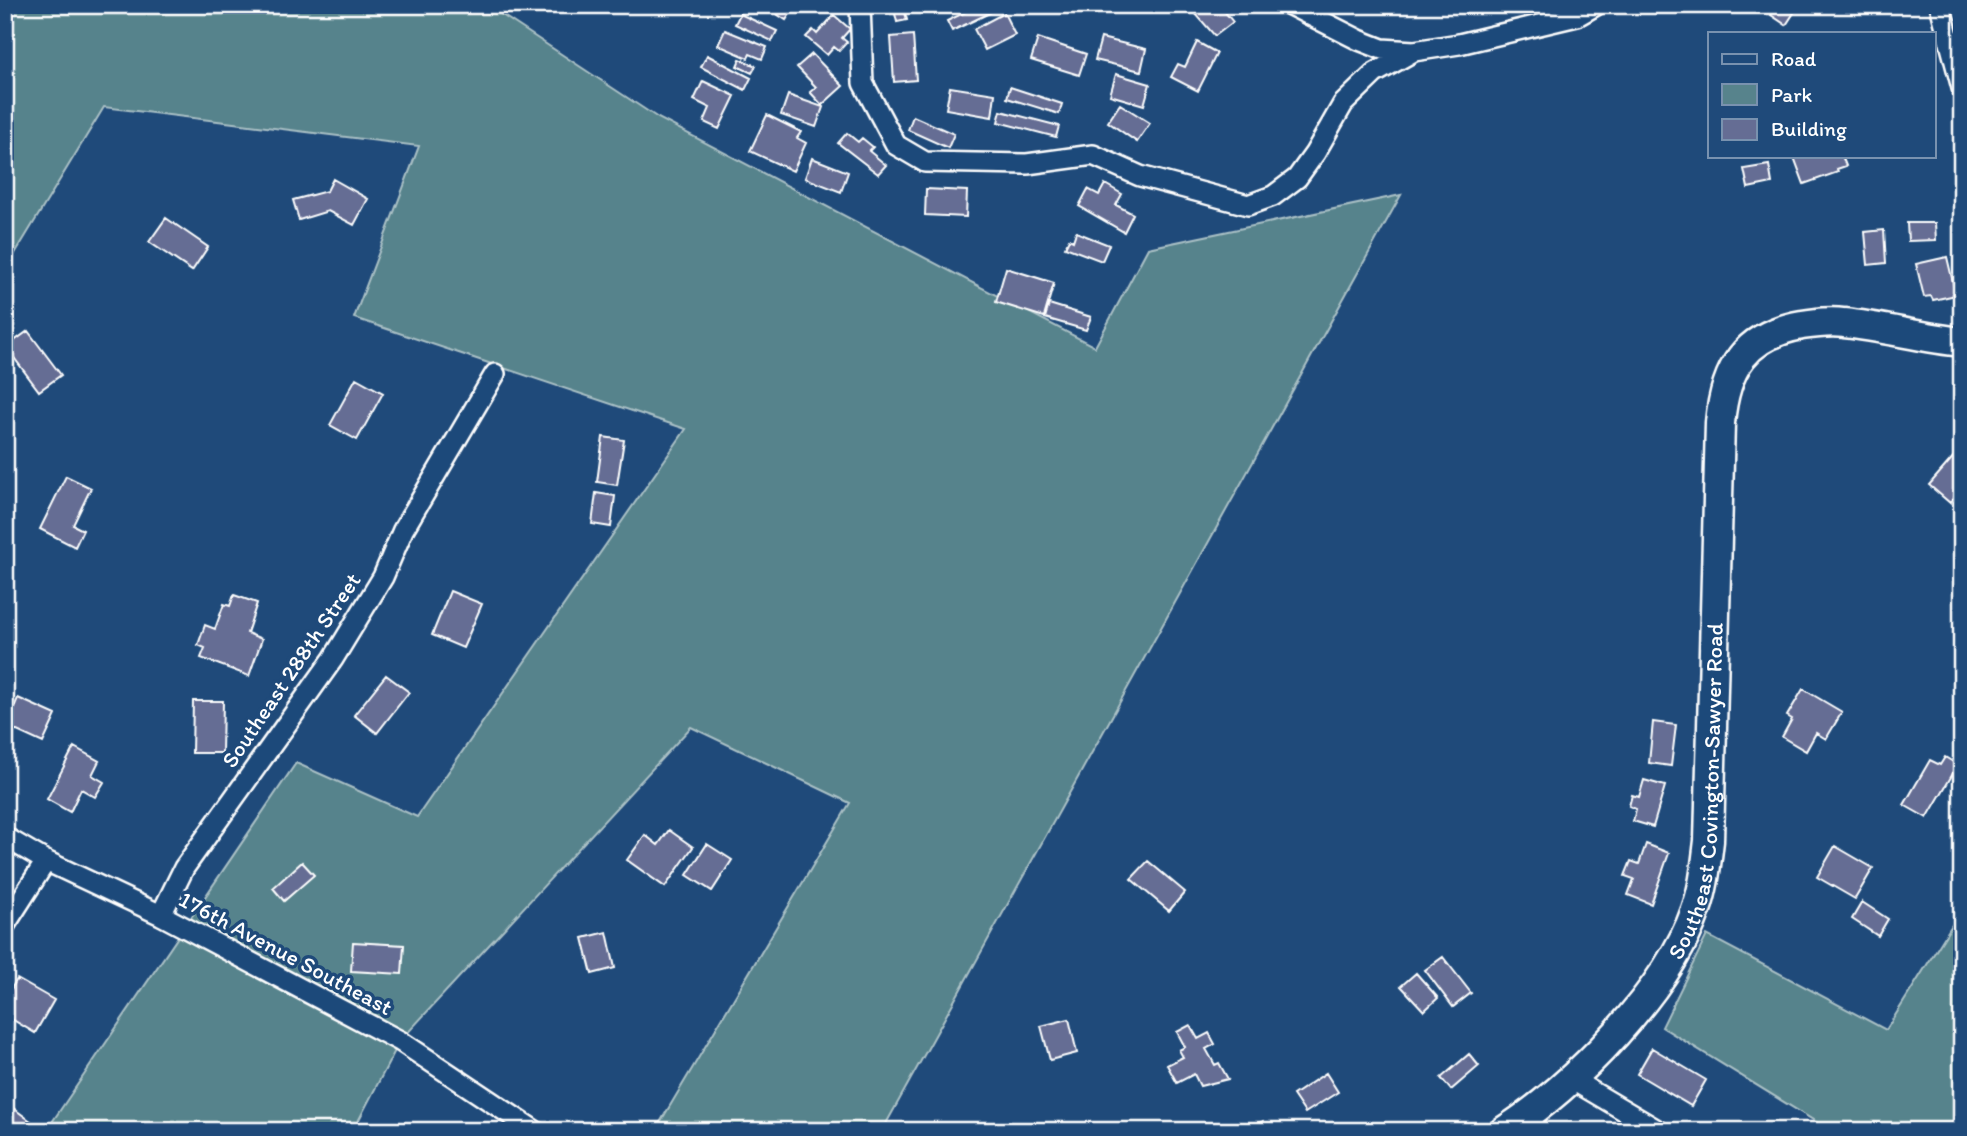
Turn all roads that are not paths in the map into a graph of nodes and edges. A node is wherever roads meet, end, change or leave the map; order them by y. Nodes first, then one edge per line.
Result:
1 (860, 5) edge
2 (1290, 5) edge
3 (1596, 5) edge
4 (1940, 5) edge
5 (1414, 51) junction
6 (1962, 88) edge
7 (1962, 342) edge
8 (495, 374) dead end
9 (5, 836) edge
10 (46, 861) junction
11 (161, 915) junction
12 (5, 925) edge
13 (1571, 1079) junction
14 (535, 1131) edge
15 (1504, 1131) edge
16 (1659, 1131) edge

1 - 5 street
2 - 5 street
3 - 5 street
4 - 6 street
7 - 13 street, Southeast Covington-Sawyer Road
8 - 11 street, Southeast 288th Street
9 - 10 street, 176th Avenue Southeast
10 - 11 street, 176th Avenue Southeast
10 - 12 street
11 - 14 street, 176th Avenue Southeast
13 - 15 street, Southeast Covington-Sawyer Road
13 - 16 street

